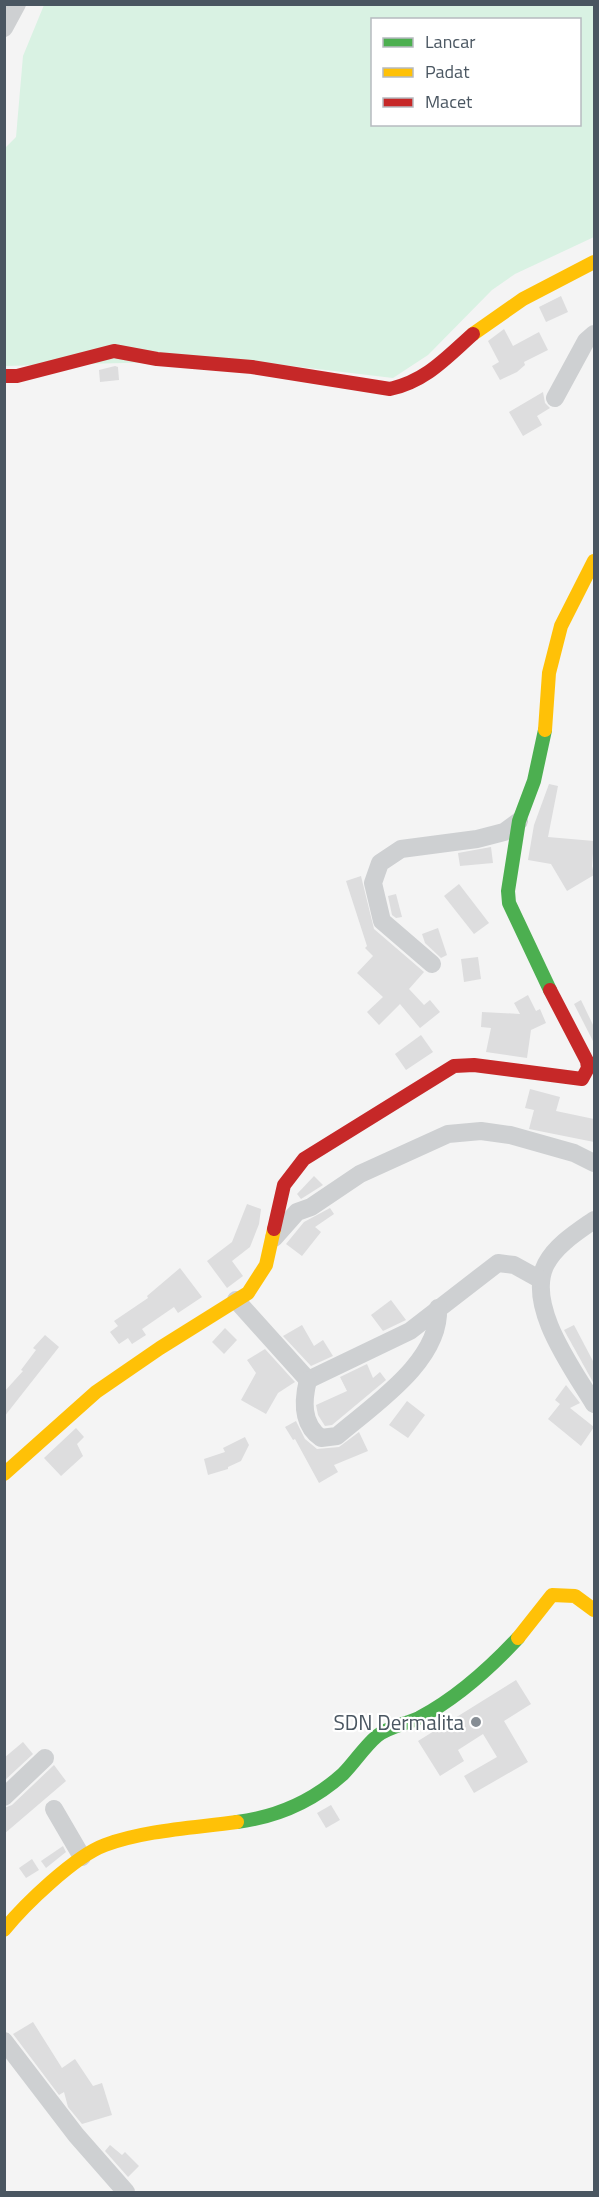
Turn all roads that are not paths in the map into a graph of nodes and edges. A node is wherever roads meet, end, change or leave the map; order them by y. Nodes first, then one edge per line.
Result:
1 (17, 4) edge
2 (4, 28) edge
3 (594, 262) edge
4 (594, 334) edge
5 (4, 376) edge
6 (555, 398) dead end
7 (594, 561) edge
8 (519, 821) junction
9 (432, 964) dead end
10 (594, 1163) edge
11 (594, 1220) edge
12 (274, 1238) junction
13 (541, 1280) junction
14 (236, 1300) junction
15 (438, 1308) junction
16 (308, 1380) junction
17 (594, 1404) edge
18 (4, 1474) edge
19 (594, 1610) edge
20 (45, 1758) dead end
21 (4, 1797) edge
22 (54, 1809) dead end
23 (82, 1857) junction
24 (4, 1930) edge
25 (4, 2041) edge
26 (126, 2193) edge

1 - 2 street
3 - 5 street
4 - 6 street
7 - 8 street
8 - 9 street
8 - 12 street
10 - 12 street
11 - 13 street
12 - 14 street
13 - 15 street
13 - 17 street
14 - 16 street
14 - 18 street
15 - 16 street
15 - 16 street
19 - 23 street
20 - 21 street
22 - 23 street
23 - 24 street
25 - 26 street

